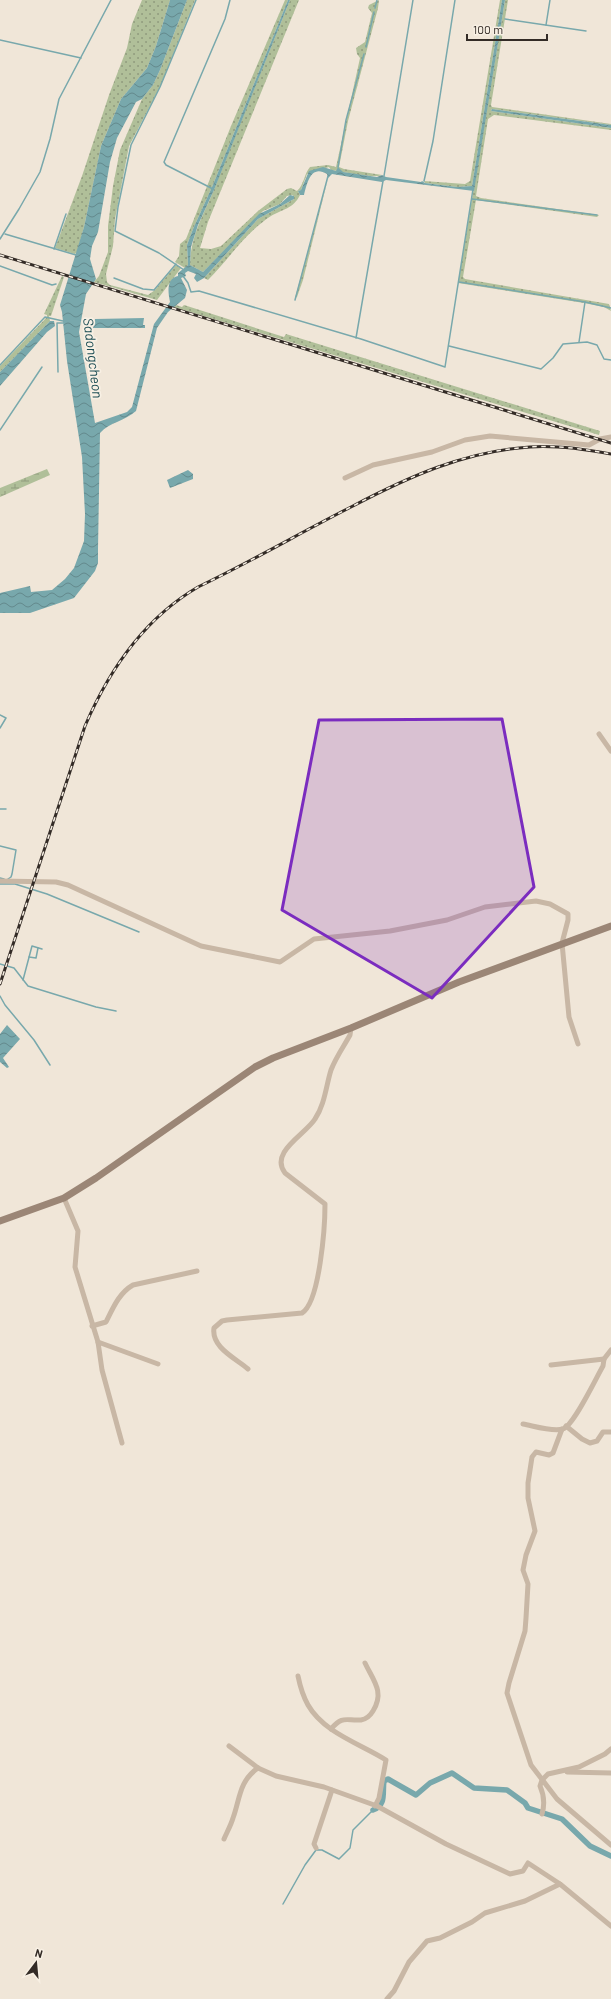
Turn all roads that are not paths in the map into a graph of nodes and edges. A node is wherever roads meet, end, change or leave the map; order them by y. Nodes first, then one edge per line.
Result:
1 (611, 437) edge
2 (345, 478) dead end
3 (599, 734) dead end
4 (611, 751) edge
5 (0, 881) edge
6 (611, 926) edge
7 (562, 944) junction
8 (351, 1028) junction
9 (578, 1044) dead end
10 (64, 1198) junction
11 (0, 1221) edge
12 (197, 1271) dead end
13 (92, 1326) junction
14 (98, 1342) junction
15 (611, 1350) edge
16 (604, 1359) junction
17 (158, 1364) dead end
18 (551, 1366) dead end
19 (248, 1369) dead end
20 (523, 1424) dead end
21 (564, 1428) junction
22 (611, 1432) edge
23 (122, 1443) dead end
24 (365, 1663) dead end
25 (298, 1676) dead end
26 (332, 1729) junction
27 (229, 1746) dead end
28 (611, 1749) edge
29 (258, 1768) junction
30 (560, 1771) junction
31 (611, 1773) edge
32 (542, 1780) junction
33 (332, 1790) junction
34 (378, 1807) junction
35 (543, 1812) dead end
36 (224, 1839) dead end
37 (611, 1845) edge
38 (316, 1848) dead end
39 (560, 1884) junction
40 (611, 1926) edge
41 (387, 1999) edge

1 - 2 street
3 - 4 street
5 - 7 street
6 - 7 main road
7 - 8 main road
7 - 9 street
8 - 10 main road
8 - 19 street
10 - 11 main road
10 - 13 street
12 - 13 street
13 - 14 street
14 - 17 street
14 - 23 street
15 - 16 street
16 - 18 street
16 - 21 street
20 - 21 street
21 - 22 street
21 - 32 street
24 - 26 street
25 - 26 street
26 - 34 street
27 - 29 street
28 - 30 street
29 - 33 street
29 - 36 street
30 - 31 street
30 - 32 street
32 - 35 street
32 - 37 street
33 - 34 street
33 - 38 street
34 - 39 street
39 - 40 street
39 - 41 street

